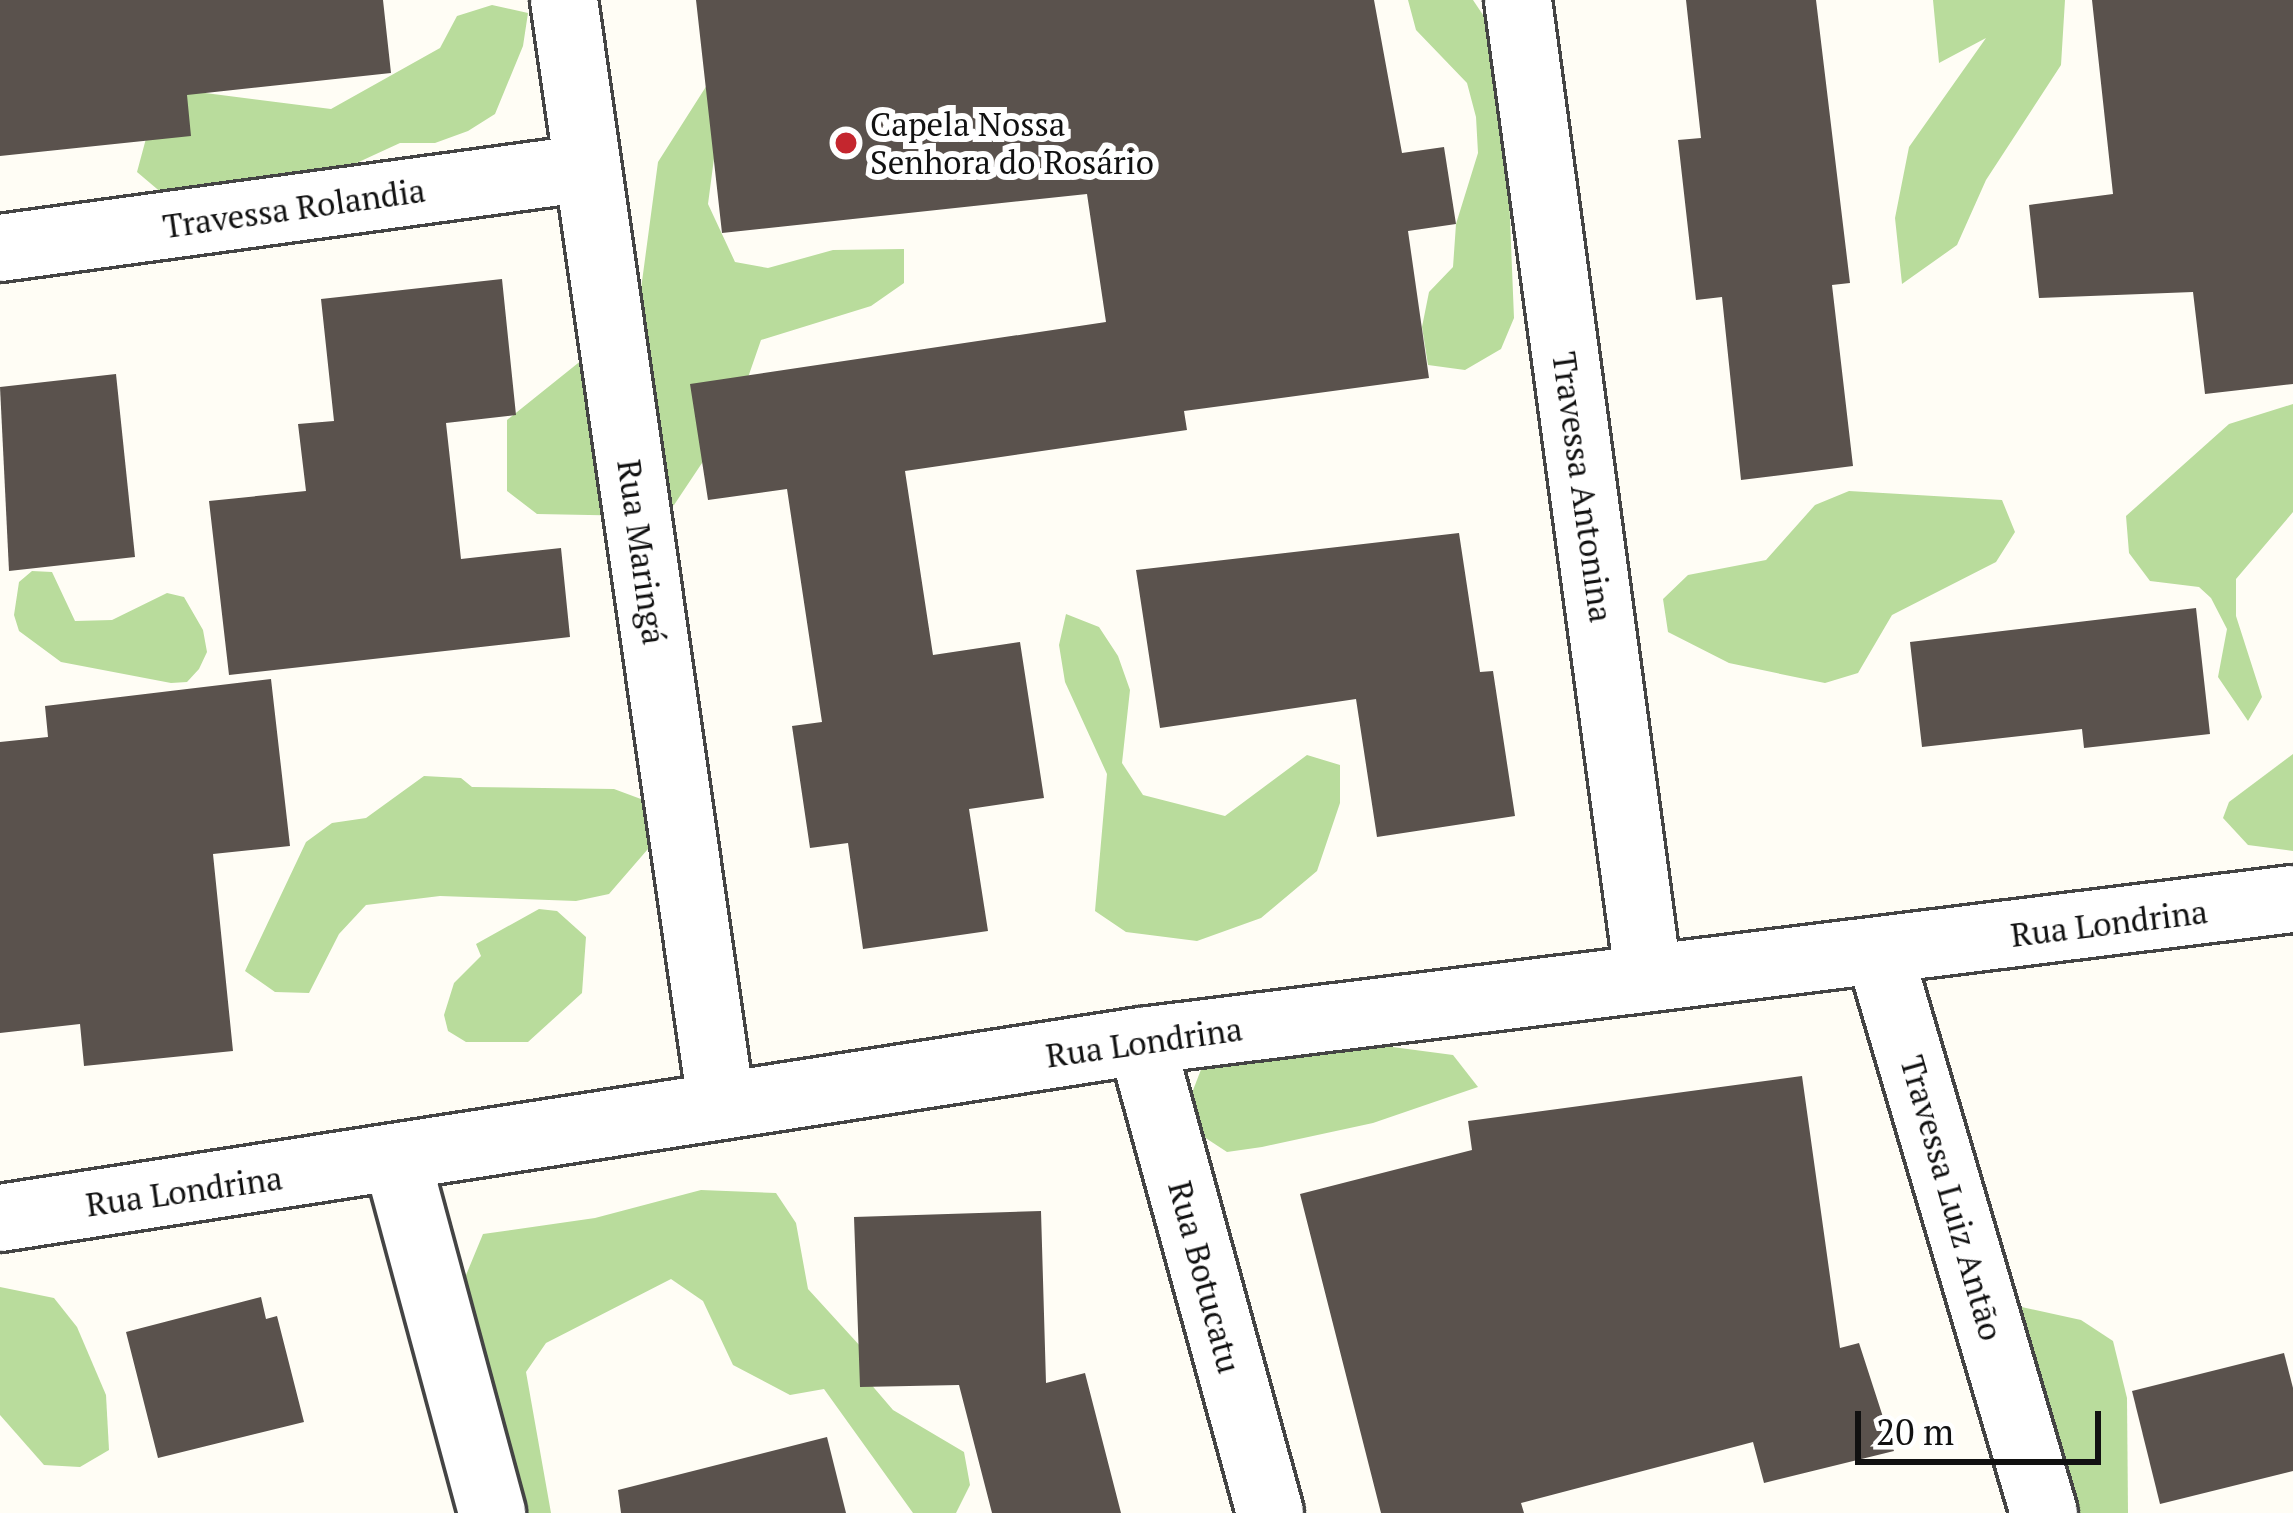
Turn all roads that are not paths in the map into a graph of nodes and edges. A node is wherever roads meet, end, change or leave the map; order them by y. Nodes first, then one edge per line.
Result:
1 (564, 0) edge
2 (1518, 0) edge
3 (588, 167) junction
4 (0, 248) edge
5 (2293, 899) edge
6 (1879, 952) junction
7 (1648, 974) junction
8 (1141, 1041) junction
9 (721, 1103) junction
10 (397, 1160) junction
11 (0, 1218) edge
12 (492, 1513) edge
13 (1270, 1513) edge
14 (2044, 1513) edge

1 - 3 street, Rua Maringá
2 - 7 street, Travessa Antonina
3 - 4 street, Travessa Rolandia
3 - 9 street, Rua Maringá
5 - 6 street, Rua Londrina
6 - 7 street, Rua Londrina
6 - 14 street, Travessa Luiz Antão
7 - 8 street, Rua Londrina
8 - 9 street, Rua Londrina
8 - 13 street, Rua Botucatu
9 - 10 street, Rua Londrina
10 - 11 street, Rua Londrina
10 - 12 street

